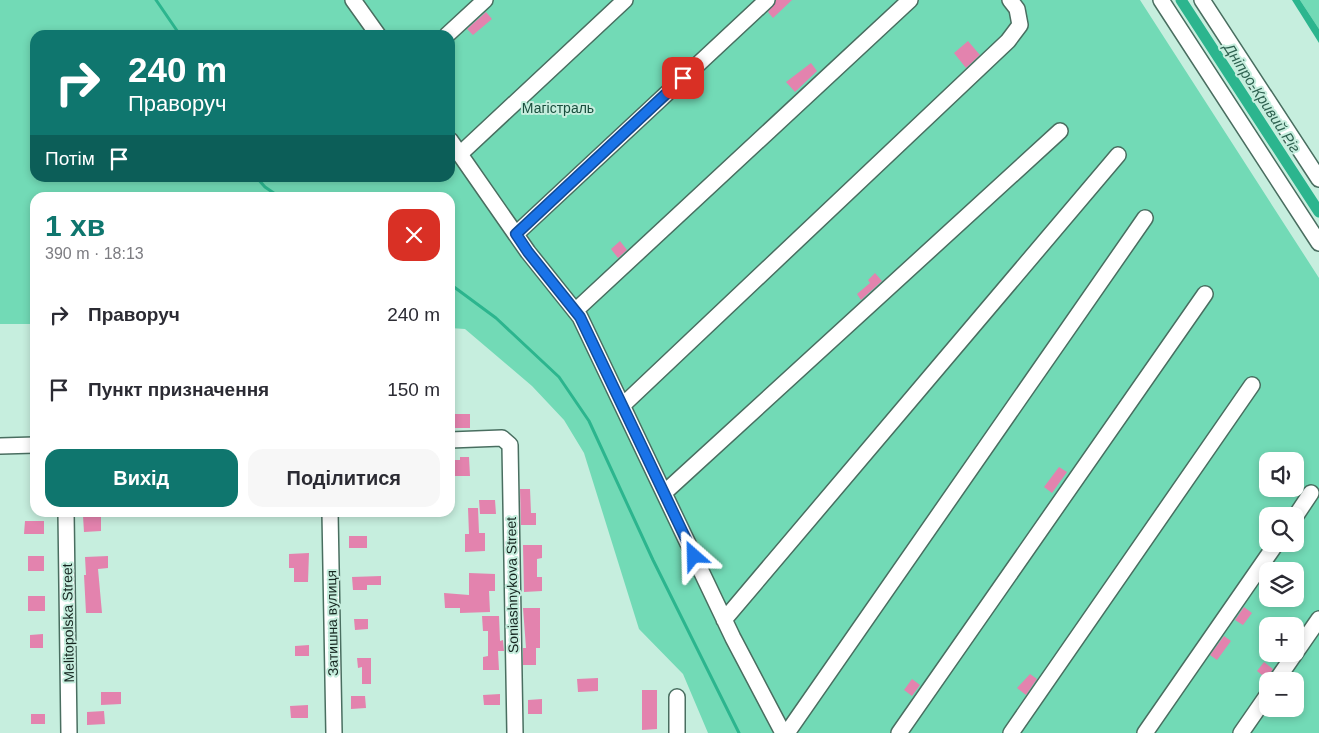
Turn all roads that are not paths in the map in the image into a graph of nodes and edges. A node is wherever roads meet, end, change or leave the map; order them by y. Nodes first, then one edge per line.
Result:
1 (353, 0) edge
2 (485, 0) edge
3 (625, 0) edge
4 (767, 0) edge
5 (910, 0) edge
6 (1010, 0) edge
7 (1161, 0) edge
8 (1202, 0) edge
9 (374, 30) edge
10 (452, 30) edge
11 (1060, 131) dead end
12 (455, 147) edge
13 (460, 154) junction
14 (1118, 155) dead end
15 (1319, 179) edge
16 (1145, 218) dead end
17 (516, 234) junction
18 (1319, 242) edge
19 (1204, 294) dead end
20 (575, 311) junction
21 (1252, 385) dead end
22 (623, 405) junction
23 (455, 440) edge
24 (30, 445) edge
25 (0, 446) edge
26 (664, 493) junction
27 (1311, 494) dead end
28 (1302, 507) edge
29 (66, 517) edge
30 (330, 517) edge
31 (1270, 552) edge
32 (1319, 619) edge
33 (724, 620) junction
34 (1282, 672) edge
35 (677, 697) dead end
36 (1259, 707) edge
37 (69, 733) edge
38 (334, 733) edge
39 (515, 733) edge
40 (677, 733) edge
41 (783, 733) edge
42 (787, 733) edge
43 (899, 733) edge
44 (1011, 733) edge
45 (1144, 733) edge
46 (1241, 733) edge

1 - 9 street
2 - 10 street
3 - 13 street
4 - 17 street
5 - 20 street
6 - 22 street
7 - 18 street
8 - 15 street
11 - 26 street
12 - 13 street
13 - 17 street
14 - 33 street
16 - 42 street
17 - 20 street
19 - 43 street
20 - 22 street
21 - 44 street
22 - 26 street
23 - 39 street, Soniashnykova Street
24 - 25 street
26 - 33 street
27 - 28 street
29 - 37 street, Melitopolska Street
30 - 38 street, Затишна вулиця
31 - 45 street
32 - 34 street
33 - 41 street
35 - 40 street
36 - 46 street

